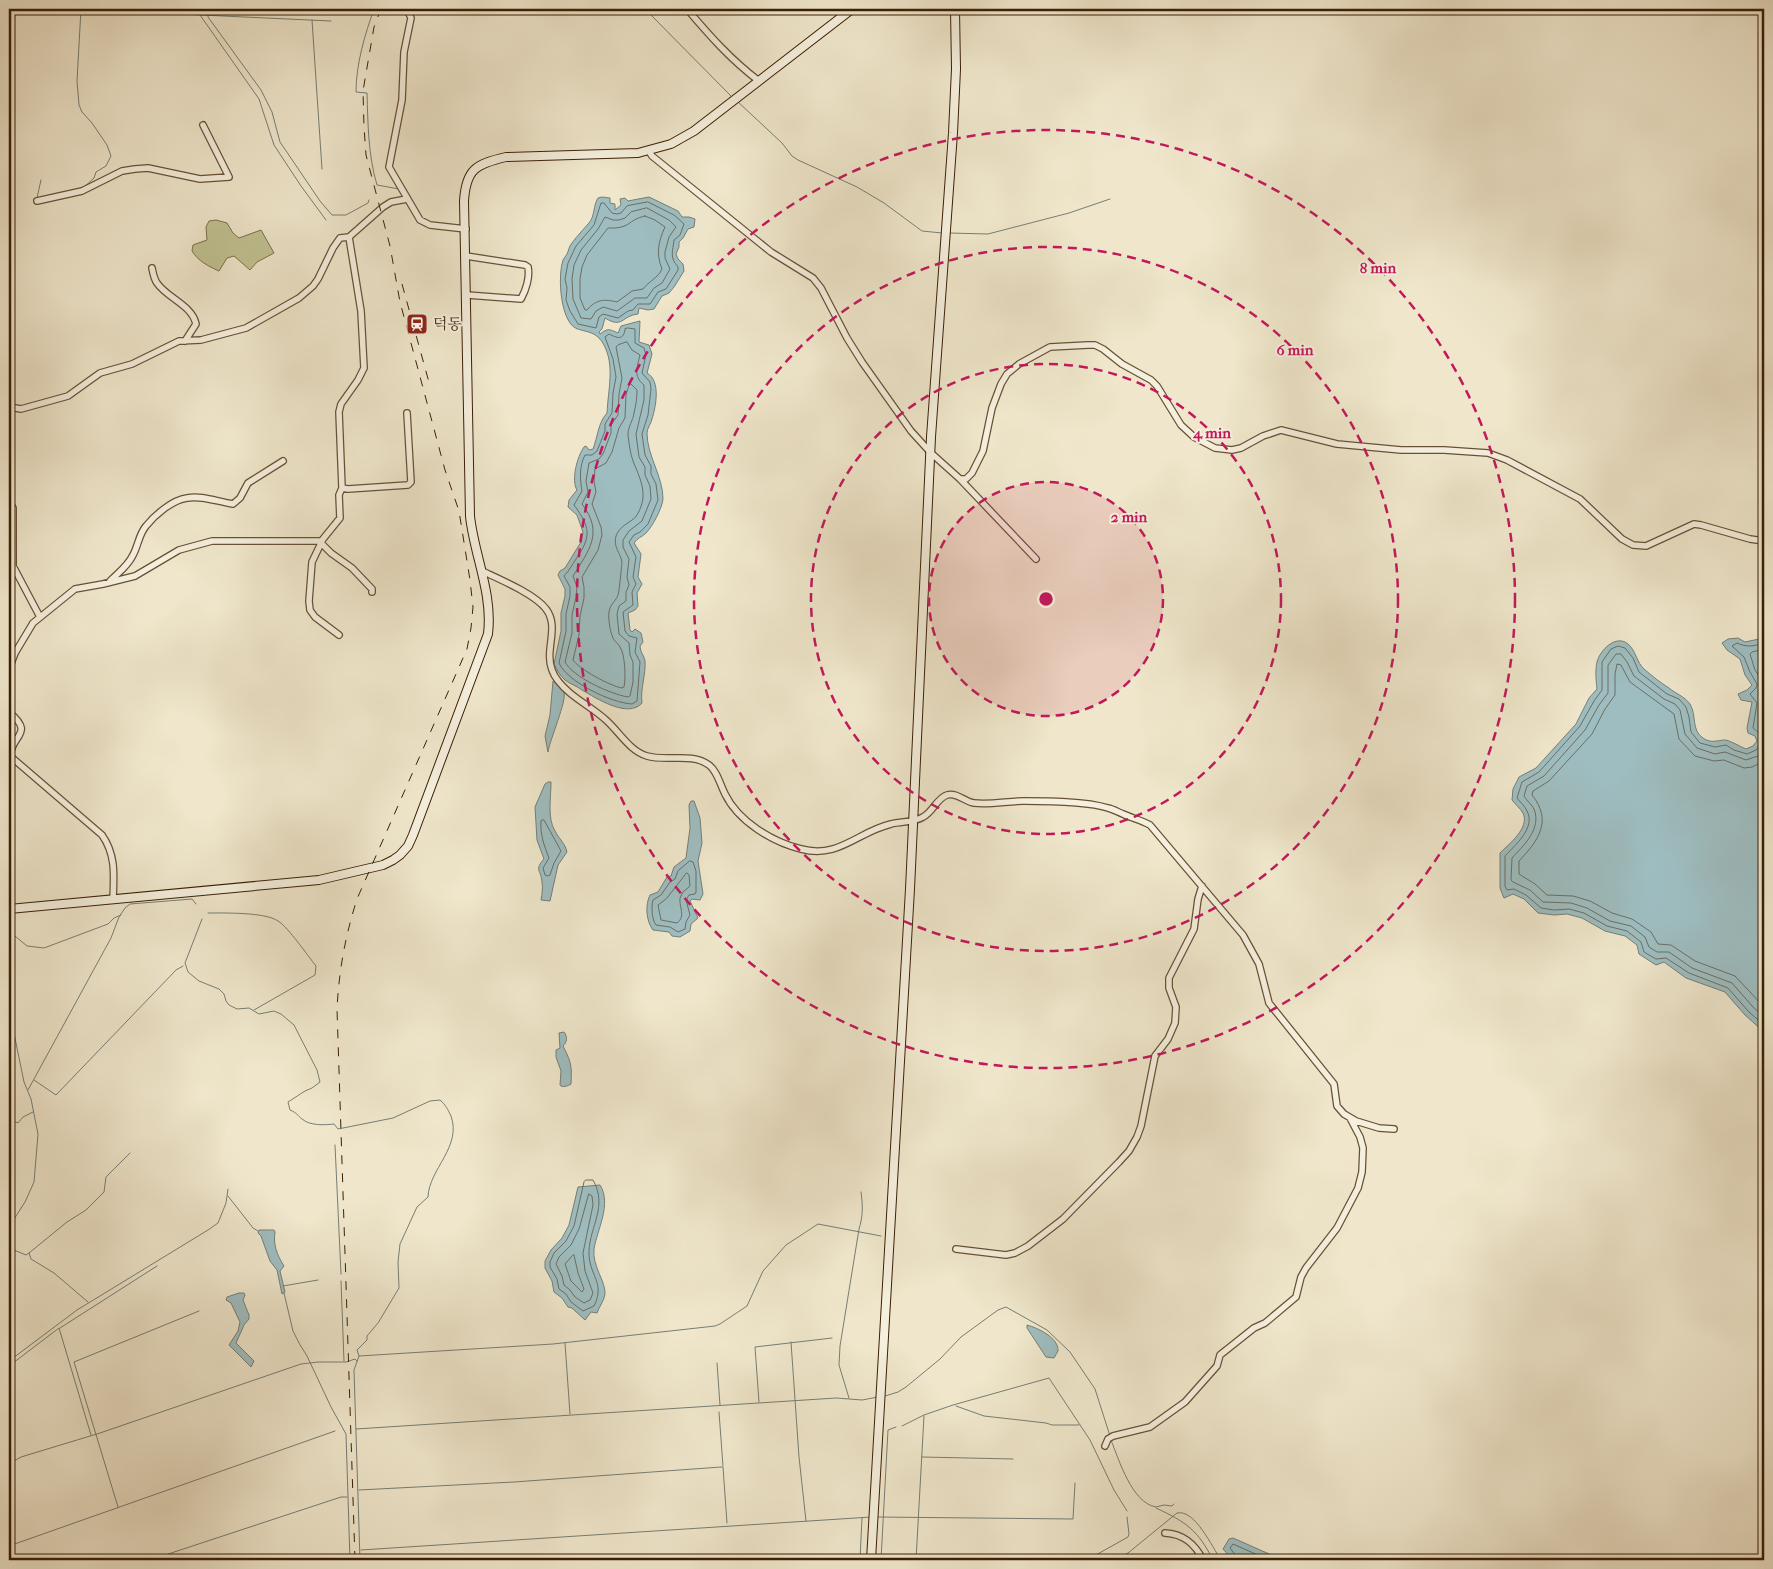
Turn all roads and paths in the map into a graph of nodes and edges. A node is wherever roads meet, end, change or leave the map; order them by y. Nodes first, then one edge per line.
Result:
1 (407, 9) edge
2 (687, 9) edge
3 (852, 9) edge
4 (956, 9) edge
5 (759, 81) junction
6 (203, 125) dead end
7 (649, 151) junction
8 (408, 199) junction
9 (37, 201) dead end
10 (466, 229) junction
11 (349, 237) junction
12 (466, 256) junction
13 (152, 268) dead end
14 (467, 295) junction
15 (185, 341) junction
16 (9, 407) edge
17 (407, 413) dead end
18 (931, 453) junction
19 (283, 461) dead end
20 (960, 480) junction
21 (342, 488) junction
22 (9, 501) edge
23 (1764, 541) edge
24 (321, 543) junction
25 (1036, 559) dead end
26 (482, 571) junction
27 (108, 583) junction
28 (372, 592) dead end
29 (40, 618) junction
30 (339, 635) dead end
31 (9, 669) edge
32 (9, 712) edge
33 (913, 821) junction
34 (1202, 886) junction
35 (112, 899) junction
36 (9, 909) edge
37 (1349, 1116) junction
38 (1394, 1129) dead end
39 (956, 1249) dead end
40 (1105, 1446) dead end
41 (1165, 1533) dead end
42 (871, 1560) edge
43 (1203, 1560) edge

1 - 8 street
2 - 5 street
3 - 5 main road
4 - 18 main road
5 - 7 main road
6 - 9 street
7 - 10 main road
7 - 18 street
8 - 10 street
8 - 11 street
10 - 12 main road
11 - 15 street
11 - 21 street
12 - 14 main road
12 - 14 street
13 - 15 street
14 - 26 main road
15 - 16 street
17 - 21 street
18 - 20 street
18 - 33 main road
19 - 27 street
20 - 23 street
20 - 25 street
21 - 24 street
22 - 29 street
24 - 27 street
24 - 28 street
24 - 30 street
26 - 33 street
26 - 35 main road
27 - 29 street
29 - 31 street
32 - 35 street
33 - 34 street
33 - 42 main road
34 - 37 street
34 - 39 street
35 - 36 main road
37 - 38 street
37 - 40 street
41 - 43 street

